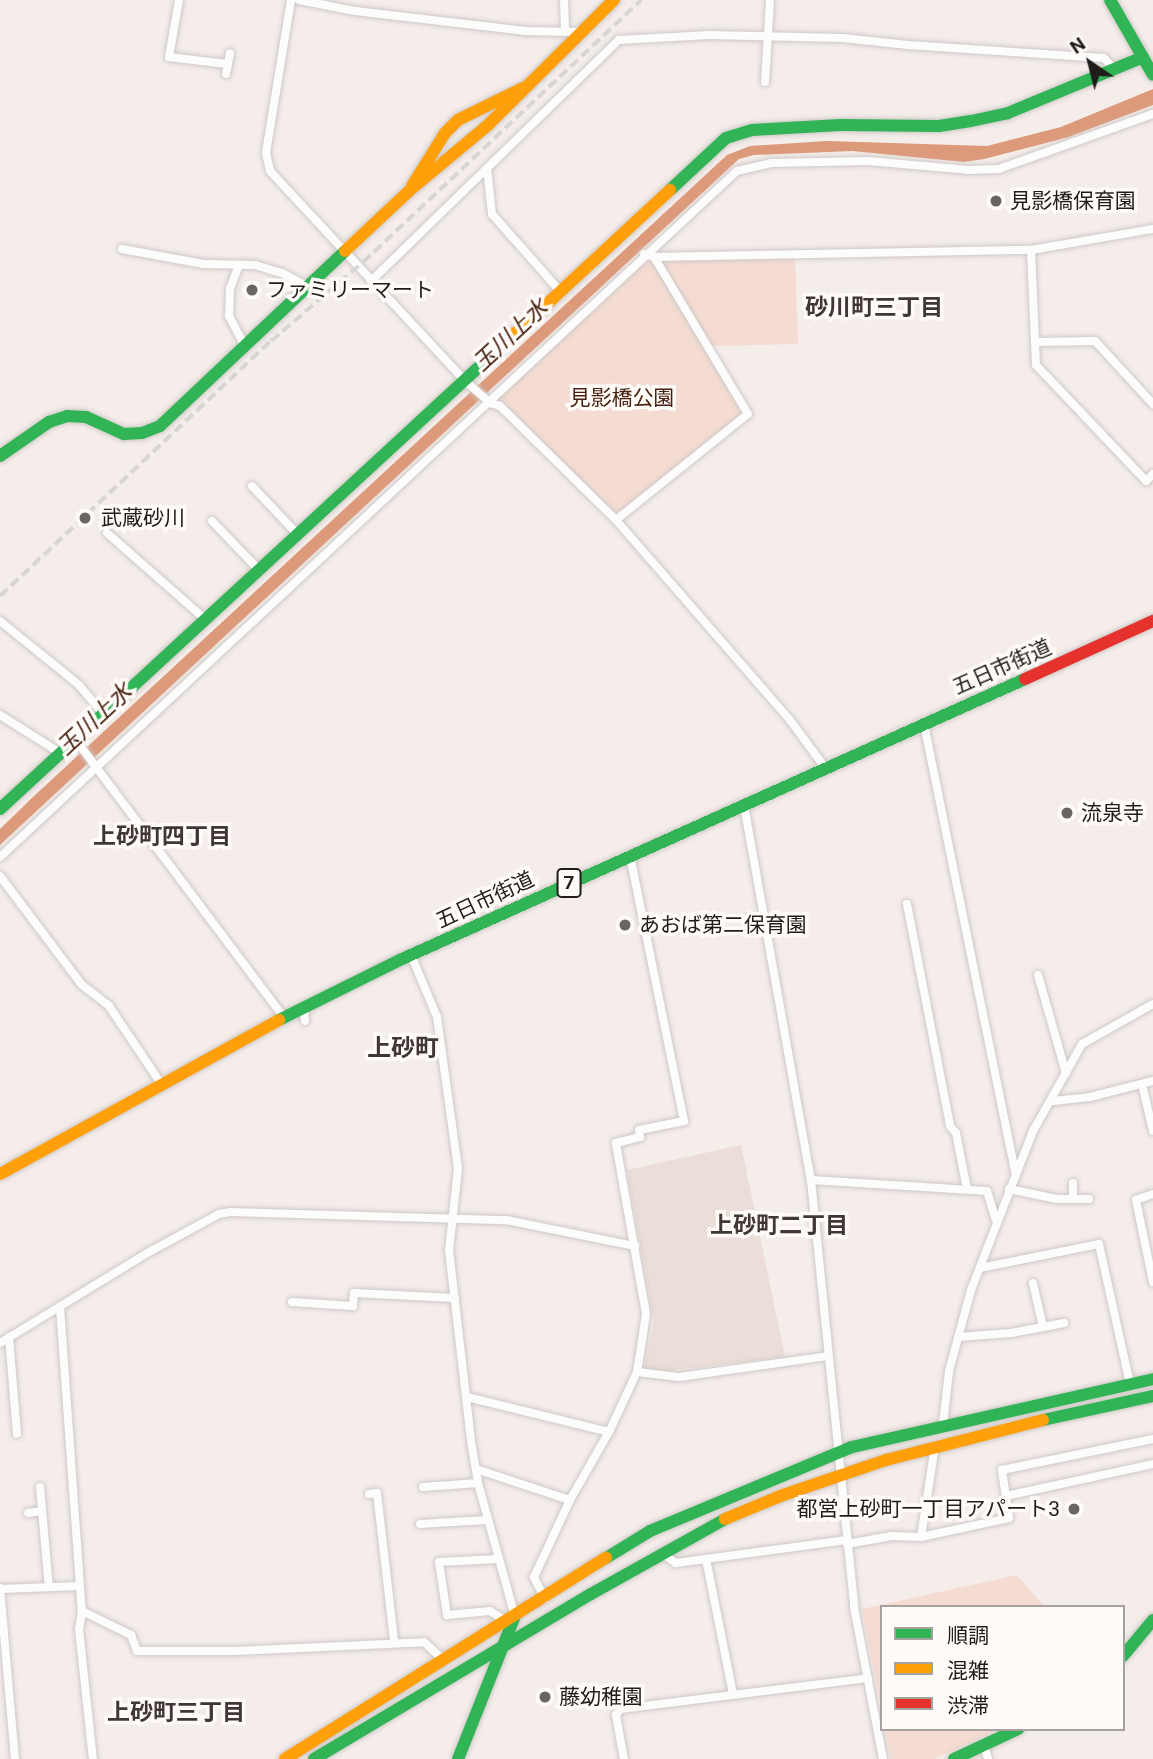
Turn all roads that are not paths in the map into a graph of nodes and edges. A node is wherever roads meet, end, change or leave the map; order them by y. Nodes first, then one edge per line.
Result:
1 (180, 0) edge
2 (292, 0) edge
3 (299, 0) edge
4 (564, 0) edge
5 (614, 0) edge
6 (770, 0) edge
7 (1110, 0) edge
8 (565, 32) junction
9 (581, 32) junction
10 (768, 36) junction
11 (230, 53) dead end
12 (1143, 57) junction
13 (1114, 69) junction
14 (1152, 72) edge
15 (765, 82) dead end
16 (523, 88) junction
17 (1153, 114) edge
18 (487, 168) junction
19 (409, 191) junction
20 (1153, 229) edge
21 (122, 249) dead end
22 (1031, 250) junction
23 (345, 252) junction
24 (645, 254) junction
25 (654, 257) junction
26 (239, 265) junction
27 (371, 281) junction
28 (308, 287) junction
29 (560, 291) junction
30 (1035, 342) junction
31 (245, 346) junction
32 (467, 381) junction
33 (487, 400) junction
34 (1153, 404) edge
35 (0, 456) edge
36 (1153, 474) edge
37 (252, 486) dead end
38 (616, 520) junction
39 (212, 521) dead end
40 (107, 533) dead end
41 (297, 534) junction
42 (258, 569) junction
43 (205, 619) junction
44 (0, 621) edge
45 (1153, 621) edge
46 (103, 714) junction
47 (0, 715) edge
48 (924, 724) junction
49 (77, 742) junction
50 (60, 752) junction
51 (95, 762) junction
52 (826, 769) junction
53 (744, 805) junction
54 (0, 809) edge
55 (629, 856) junction
56 (0, 857) edge
57 (0, 876) edge
58 (907, 904) dead end
59 (411, 955) junction
60 (1038, 975) dead end
61 (1153, 1004) edge
62 (304, 1007) junction
63 (284, 1017) junction
64 (305, 1021) dead end
65 (1066, 1073) junction
66 (1153, 1081) edge
67 (1142, 1084) junction
68 (162, 1085) junction
69 (1053, 1101) junction
70 (1153, 1131) edge
71 (1015, 1173) junction
72 (0, 1174) edge
73 (811, 1180) junction
74 (1073, 1183) dead end
75 (967, 1189) junction
76 (1009, 1189) junction
77 (1153, 1194) edge
78 (1073, 1199) junction
79 (1089, 1199) dead end
80 (451, 1221) junction
81 (997, 1221) junction
82 (635, 1246) junction
83 (979, 1268) junction
84 (1153, 1282) edge
85 (1033, 1283) dead end
86 (455, 1298) junction
87 (292, 1302) dead end
88 (60, 1307) junction
89 (1064, 1323) dead end
90 (1043, 1327) junction
91 (9, 1337) junction
92 (958, 1337) junction
93 (0, 1343) edge
94 (828, 1356) junction
95 (636, 1372) junction
96 (1153, 1380) edge
97 (1130, 1384) junction
98 (1153, 1396) edge
99 (467, 1397) junction
100 (943, 1424) junction
101 (609, 1432) junction
102 (17, 1434) dead end
103 (1153, 1438) edge
104 (935, 1446) junction
105 (837, 1453) junction
106 (1153, 1464) edge
107 (476, 1469) junction
108 (841, 1475) junction
109 (478, 1483) junction
110 (40, 1487) dead end
111 (423, 1487) dead end
112 (369, 1494) dead end
113 (1006, 1496) junction
114 (569, 1500) junction
115 (42, 1511) junction
116 (28, 1513) dead end
117 (487, 1520) junction
118 (420, 1524) dead end
119 (921, 1537) junction
120 (846, 1542) junction
121 (662, 1553) junction
122 (499, 1559) junction
123 (706, 1559) junction
124 (80, 1586) junction
125 (50, 1587) junction
126 (0, 1589) edge
127 (545, 1599) junction
128 (82, 1611) junction
129 (511, 1618) junction
130 (1153, 1619) edge
131 (394, 1641) junction
132 (502, 1647) junction
133 (1125, 1654) edge
134 (443, 1660) junction
135 (868, 1678) junction
136 (733, 1694) junction
137 (1013, 1731) edge
138 (984, 1745) junction
139 (15, 1759) edge
140 (93, 1759) edge
141 (285, 1759) edge
142 (314, 1759) edge
143 (458, 1759) edge
144 (624, 1759) edge
145 (883, 1759) edge
146 (954, 1759) edge
147 (988, 1759) edge

1 - 11 street
2 - 23 street
3 - 8 street
4 - 8 street
5 - 9 street
6 - 10 street
7 - 12 street
8 - 9 street
9 - 16 street
10 - 13 street
10 - 15 street
10 - 18 street
12 - 13 street
12 - 14 street
13 - 29 street
16 - 19 street
16 - 19 street
17 - 24 street
18 - 27 street
18 - 29 street
19 - 23 street
20 - 22 street
21 - 26 street
22 - 25 street
22 - 30 street
23 - 27 street
23 - 28 street
24 - 25 street
24 - 33 street
25 - 38 street
26 - 28 street
26 - 31 street
27 - 32 street
28 - 31 street
29 - 32 street
30 - 34 street
30 - 36 street
31 - 35 street
32 - 33 street
32 - 41 street
33 - 38 street
33 - 51 street
37 - 41 street
38 - 52 street
39 - 42 street
40 - 43 street
41 - 42 street
42 - 43 street
43 - 46 street
44 - 46 street
45 - 48 street, 五日市街道 / 7
46 - 49 street
47 - 50 street
48 - 52 street, 五日市街道 / 7
48 - 71 street
49 - 50 street
49 - 51 street
50 - 54 street
51 - 56 street
51 - 63 street
52 - 53 street, 五日市街道 / 7
53 - 55 street, 五日市街道 / 7
53 - 73 street
55 - 59 street, 五日市街道 / 7
55 - 82 street
57 - 68 street
58 - 75 street
59 - 62 street, 五日市街道 / 7
59 - 80 street
60 - 65 street
61 - 65 street
62 - 63 street, 五日市街道 / 7
62 - 64 street
63 - 68 street, 五日市街道 / 7
65 - 69 street
66 - 67 street
67 - 69 street
67 - 70 street
68 - 72 street, 五日市街道 / 7
69 - 71 street
71 - 76 street
73 - 75 street
73 - 94 street
74 - 78 street
75 - 81 street
76 - 78 street
76 - 81 street
77 - 84 street
78 - 79 street
80 - 82 street
80 - 86 street
80 - 88 street
81 - 83 street
82 - 95 street
83 - 92 street
83 - 97 street
85 - 90 street
86 - 87 street
86 - 99 street
88 - 91 street
88 - 124 street
89 - 90 street
90 - 92 street
91 - 93 street
91 - 102 street
92 - 100 street
94 - 95 street
94 - 105 street
95 - 101 street
96 - 97 street
97 - 100 street
98 - 104 street
99 - 101 street
99 - 107 street
100 - 105 street
101 - 114 street
103 - 113 street
104 - 108 street
104 - 119 street
105 - 108 street
105 - 127 street
106 - 113 street
107 - 109 street
107 - 114 street
108 - 120 street
108 - 121 street
109 - 111 street
109 - 117 street
110 - 115 street
112 - 131 street
113 - 119 street
114 - 127 street
115 - 116 street
115 - 125 street
117 - 118 street
117 - 122 street
119 - 120 street
120 - 123 street
120 - 135 street
121 - 123 street
121 - 132 street
122 - 129 street
122 - 129 street
123 - 136 street
124 - 125 street
124 - 128 street
125 - 126 street
126 - 139 street
127 - 129 street
128 - 131 street
128 - 140 street
129 - 132 street
129 - 134 street
130 - 133 street
131 - 134 street
132 - 142 street
132 - 143 street
134 - 141 street
135 - 136 street
135 - 145 street
136 - 144 street
137 - 138 street
138 - 146 street
138 - 147 street

